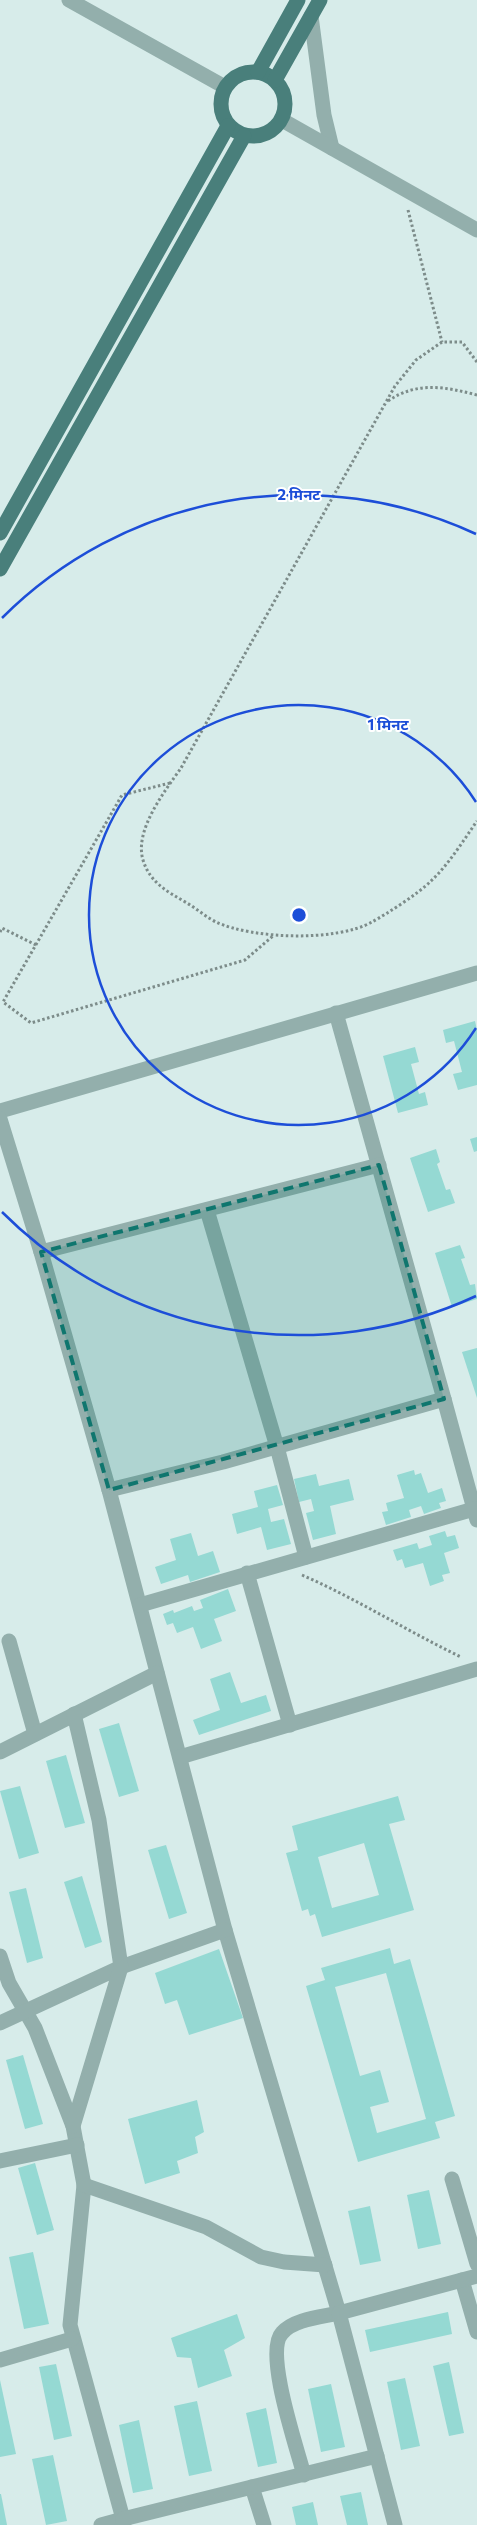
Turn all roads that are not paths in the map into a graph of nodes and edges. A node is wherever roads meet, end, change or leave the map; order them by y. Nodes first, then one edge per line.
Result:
1 (69, 0) edge
2 (298, 0) edge
3 (320, 0) edge
4 (311, 16) junction
5 (258, 72) junction
6 (275, 80) junction
7 (225, 87) junction
8 (282, 120) junction
9 (228, 126) junction
10 (244, 136) junction
11 (332, 148) junction
12 (477, 230) edge
13 (0, 533) edge
14 (0, 569) edge
15 (477, 973) edge
16 (336, 1013) junction
17 (0, 1111) edge
18 (0, 1119) edge
19 (379, 1165) junction
20 (207, 1210) junction
21 (41, 1252) junction
22 (444, 1399) junction
23 (277, 1447) junction
24 (108, 1490) junction
25 (475, 1515) edge
26 (306, 1557) junction
27 (247, 1573) junction
28 (140, 1605) junction
29 (9, 1642) dead end
30 (473, 1665) edge
31 (157, 1673) junction
32 (74, 1714) junction
33 (290, 1724) junction
34 (35, 1734) junction
35 (0, 1752) edge
36 (180, 1757) junction
37 (225, 1930) junction
38 (0, 1956) edge
39 (121, 1967) junction
40 (26, 2010) junction
41 (0, 2023) edge
42 (73, 2126) junction
43 (77, 2145) junction
44 (0, 2161) edge
45 (452, 2179) dead end
46 (84, 2185) junction
47 (325, 2264) junction
48 (477, 2264) edge
49 (470, 2278) edge
50 (339, 2313) junction
51 (477, 2332) edge
52 (72, 2339) junction
53 (0, 2360) edge
54 (377, 2456) junction
55 (304, 2475) junction
56 (252, 2487) junction
57 (124, 2522) edge
58 (101, 2525) edge
59 (264, 2525) edge
60 (395, 2525) edge

1 - 7 street
2 - 5 main road
3 - 4 main road
4 - 6 main road
4 - 11 street
5 - 6 main road
5 - 7 main road
6 - 8 main road
7 - 9 main road
8 - 10 main road
8 - 11 street
9 - 10 main road
9 - 13 main road
10 - 14 main road
11 - 12 street
15 - 16 street
16 - 17 street
16 - 19 street
18 - 21 street
19 - 20 street
19 - 22 street
20 - 21 street
20 - 23 street
21 - 24 street
22 - 23 street
22 - 25 street
23 - 24 street
23 - 26 street
24 - 28 street
25 - 26 street
26 - 27 street
27 - 28 street
27 - 33 street
28 - 31 street
29 - 34 street
30 - 33 street
31 - 32 street
31 - 36 street
32 - 34 street
32 - 39 street
33 - 36 street
34 - 35 street
36 - 37 street
37 - 39 street
37 - 47 street
38 - 40 street
39 - 40 street
39 - 42 street
40 - 41 street
40 - 42 street
42 - 43 street
43 - 44 street
43 - 46 street
45 - 48 street
46 - 47 street
46 - 52 street
47 - 50 street
49 - 50 street
49 - 51 street
50 - 54 street
50 - 55 street
52 - 53 street
52 - 57 street
54 - 55 street
54 - 60 street
55 - 56 street
56 - 57 street
56 - 59 street
57 - 58 street

